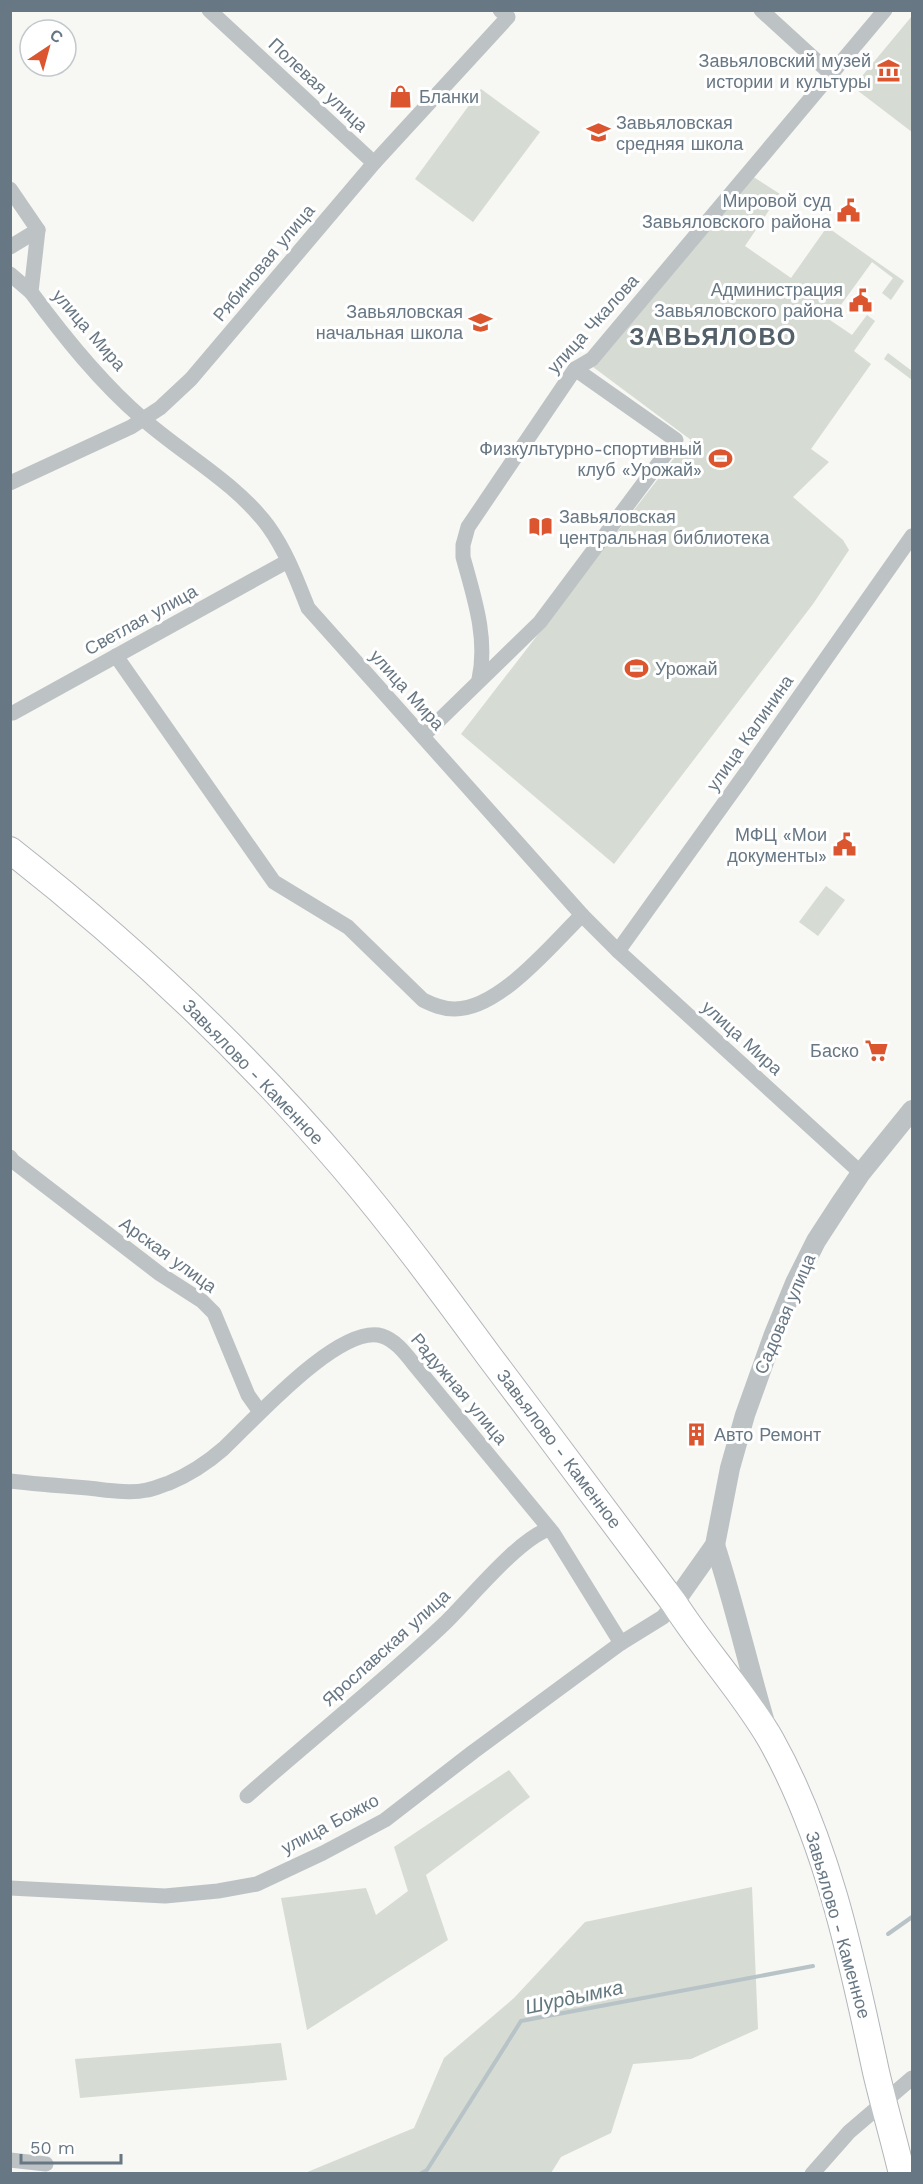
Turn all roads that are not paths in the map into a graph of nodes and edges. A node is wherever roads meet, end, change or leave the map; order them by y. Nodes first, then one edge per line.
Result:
1 (209, 10) edge
2 (761, 10) edge
3 (885, 10) edge
4 (504, 14) edge
5 (831, 74) junction
6 (374, 163) junction
7 (10, 189) edge
8 (38, 230) junction
9 (10, 247) edge
10 (10, 274) edge
11 (31, 292) junction
12 (575, 369) junction
13 (142, 418) junction
14 (10, 483) edge
15 (912, 536) edge
16 (288, 561) junction
17 (116, 656) junction
18 (479, 679) junction
19 (13, 713) dead end
20 (423, 736) junction
21 (10, 850) edge
22 (582, 915) junction
23 (618, 951) junction
24 (912, 1110) edge
25 (12, 1159) edge
26 (861, 1173) junction
27 (260, 1412) junction
28 (10, 1480) edge
29 (549, 1529) junction
30 (715, 1545) junction
31 (674, 1603) junction
32 (621, 1643) junction
33 (770, 1739) junction
34 (247, 1796) dead end
35 (10, 1888) edge
36 (911, 2081) edge
37 (884, 2102) junction
38 (10, 2160) edge
39 (46, 2164) dead end
40 (812, 2174) edge
41 (902, 2174) edge

1 - 6 street, Полевая улица
2 - 5 street
3 - 5 street, улица Чкалова
4 - 6 street, Рябиновая улица
5 - 12 street, улица Чкалова
6 - 13 street, Рябиновая улица
7 - 8 street
8 - 9 street
8 - 11 street, улица Мира
10 - 11 street
11 - 13 street, улица Мира
12 - 18 street, улица Чкалова
12 - 18 street
13 - 14 street, Рябиновая улица
13 - 16 street, улица Мира
15 - 23 street, улица Калинина
16 - 17 street, Светлая улица
16 - 20 street, улица Мира
17 - 19 street, Светлая улица
17 - 22 street
18 - 20 street
20 - 22 street, улица Мира
21 - 31 main road, Завьялово - Каменное
22 - 23 street, улица Мира
23 - 26 street, улица Мира
24 - 26 street, Садовая улица
25 - 27 street, Арская улица
26 - 30 street, Садовая улица
27 - 28 street, Радужная улица
27 - 29 street, Радужная улица
29 - 32 street, Радужная улица
29 - 34 street, Ярославская улица
30 - 31 street
30 - 33 street
31 - 32 street, улица Божко
31 - 33 main road, Завьялово - Каменное
32 - 35 street, улица Божко
33 - 37 main road, Завьялово - Каменное
36 - 37 street
37 - 40 street
37 - 41 main road, Завьялово - Каменное
38 - 39 street

